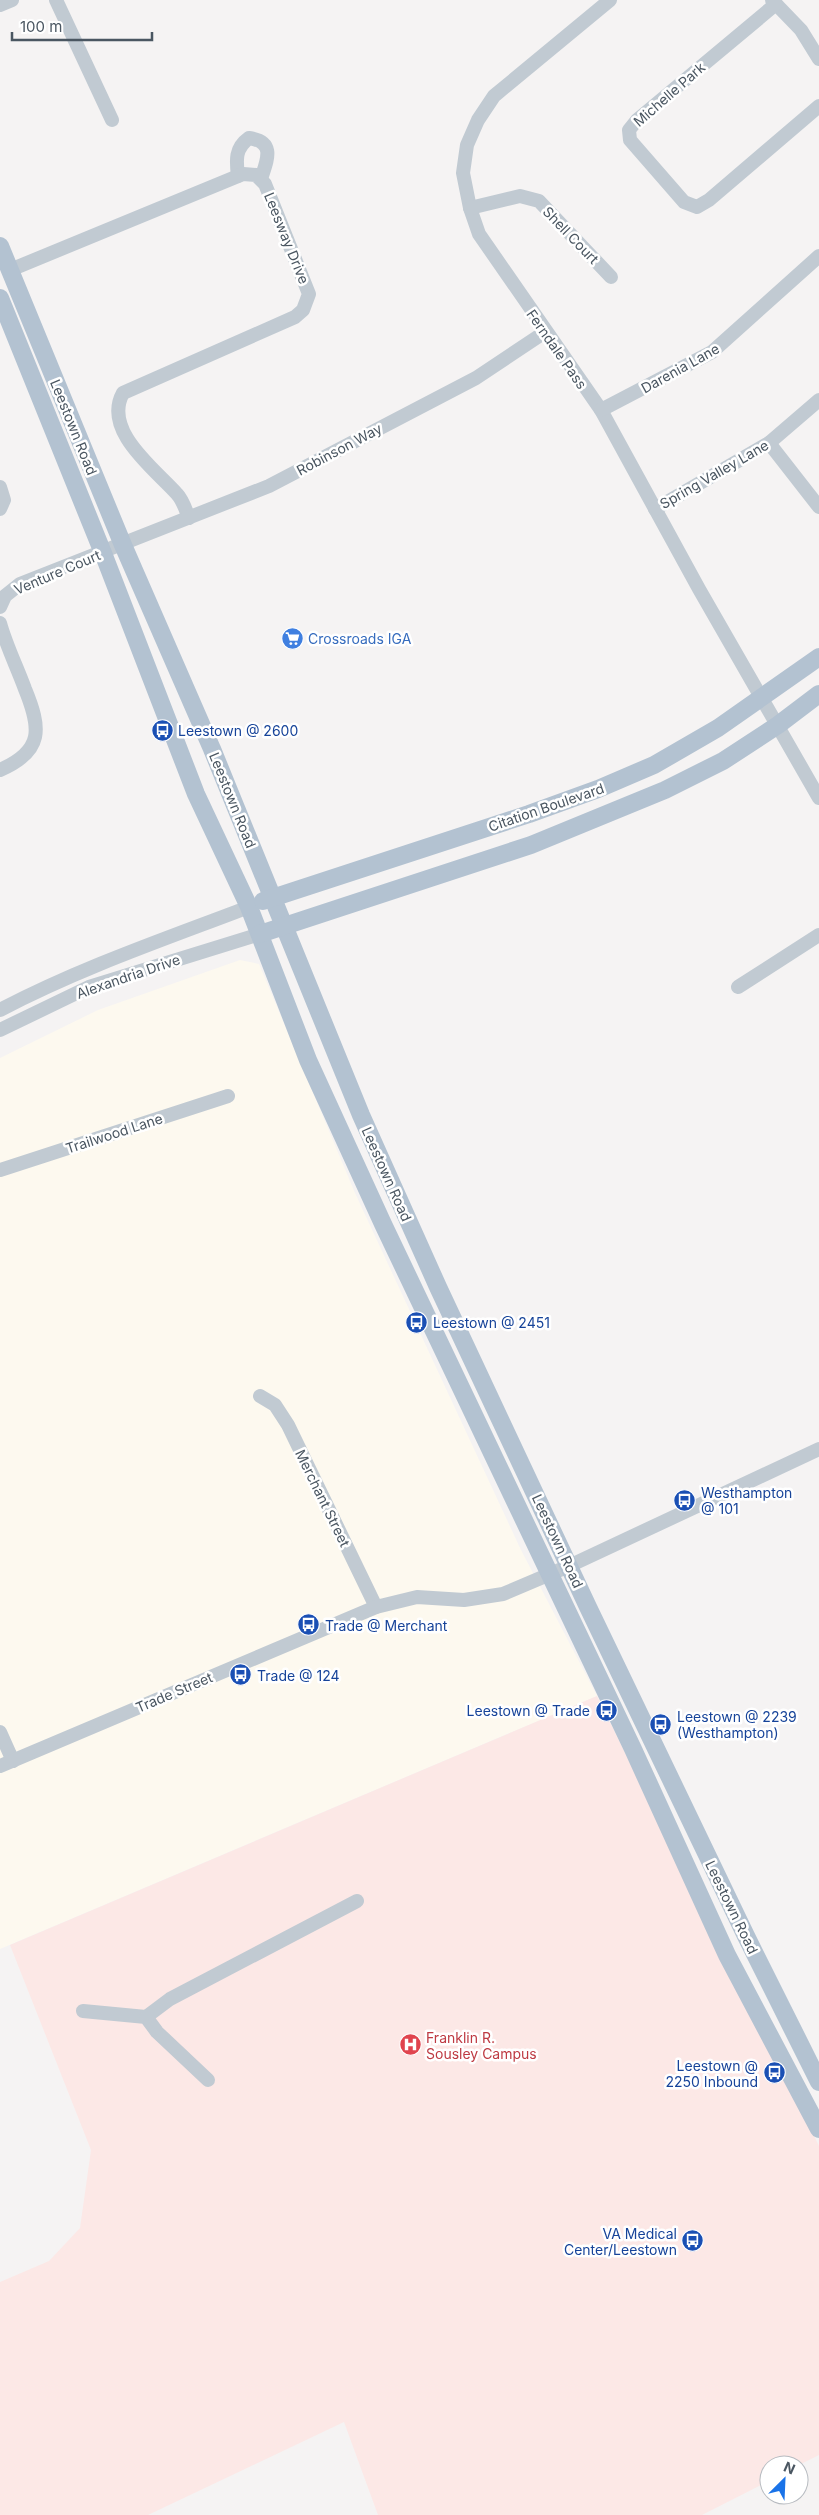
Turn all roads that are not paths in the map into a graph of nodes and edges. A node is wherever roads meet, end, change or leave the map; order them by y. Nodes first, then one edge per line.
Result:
1 (12, 0) edge
2 (56, 0) edge
3 (610, 0) edge
4 (774, 2) edge
5 (0, 5) edge
6 (819, 59) edge
7 (819, 106) edge
8 (112, 120) dead end
9 (238, 176) junction
10 (261, 179) junction
11 (470, 208) junction
12 (0, 246) edge
13 (819, 256) edge
14 (5, 268) edge
15 (611, 277) dead end
16 (0, 298) edge
17 (545, 332) junction
18 (819, 400) edge
19 (600, 410) junction
20 (769, 443) junction
21 (0, 487) edge
22 (819, 507) edge
23 (0, 509) edge
24 (655, 509) junction
25 (189, 518) junction
26 (123, 545) junction
27 (103, 553) junction
28 (0, 608) edge
29 (0, 623) edge
30 (819, 657) edge
31 (819, 694) edge
32 (763, 698) junction
33 (778, 725) junction
34 (0, 770) edge
35 (819, 798) edge
36 (272, 897) junction
37 (249, 907) junction
38 (284, 928) junction
39 (260, 934) junction
40 (819, 935) edge
41 (738, 987) dead end
42 (0, 1010) edge
43 (0, 1030) edge
44 (228, 1096) dead end
45 (0, 1170) edge
46 (260, 1396) dead end
47 (819, 1449) edge
48 (569, 1566) junction
49 (551, 1575) junction
50 (376, 1607) junction
51 (0, 1732) edge
52 (6, 1764) edge
53 (357, 1901) dead end
54 (83, 2012) dead end
55 (146, 2017) junction
56 (208, 2080) dead end
57 (819, 2082) edge
58 (815, 2108) edge
59 (819, 2129) edge

1 - 5 street
2 - 8 street
3 - 11 street, Ferndale Pass
4 - 6 street
4 - 7 street, Michelle Park
9 - 10 street, Leesway Drive
9 - 10 street
9 - 14 street, Leesway Drive
10 - 25 street, Leesway Drive
11 - 15 street, Shell Court
11 - 17 street, Ferndale Pass
12 - 14 main road, Leestown Road
13 - 19 street, Darenia Lane
14 - 26 main road, Leestown Road
16 - 27 main road, Leestown Road
17 - 19 street, Ferndale Pass
17 - 25 street, Robinson Way
18 - 20 street, Spring Valley Lane
19 - 24 street, Ferndale Pass
20 - 22 street
20 - 24 street, Spring Valley Lane
21 - 23 street
24 - 32 street, Ferndale Pass
25 - 26 street, Robinson Way
26 - 27 street, Venture Court
26 - 36 main road, Leestown Road
27 - 28 street, Venture Court
27 - 37 main road, Leestown Road
29 - 34 street
30 - 32 main road, Citation Boulevard
31 - 33 main road, Citation Boulevard
32 - 33 street, Ferndale Pass
32 - 36 main road, Citation Boulevard
33 - 35 street, Ferndale Pass
33 - 38 main road, Citation Boulevard
36 - 37 main road, Citation Boulevard
36 - 38 main road, Leestown Road
37 - 39 main road, Leestown Road
37 - 42 street, Alexandria Drive
38 - 39 main road, Citation Boulevard
38 - 48 main road, Leestown Road
39 - 43 street, Alexandria Drive
39 - 49 main road, Leestown Road
40 - 41 street
44 - 45 street, Trailwood Lane
46 - 50 street, Merchant Street
47 - 48 street, Trade Street
48 - 49 street, Trade Street
48 - 57 main road, Leestown Road
49 - 50 street, Trade Street
49 - 58 main road, Leestown Road
50 - 52 street, Trade Street
51 - 52 street
53 - 55 street
54 - 55 street
55 - 56 street
58 - 59 main road, Leestown Road

